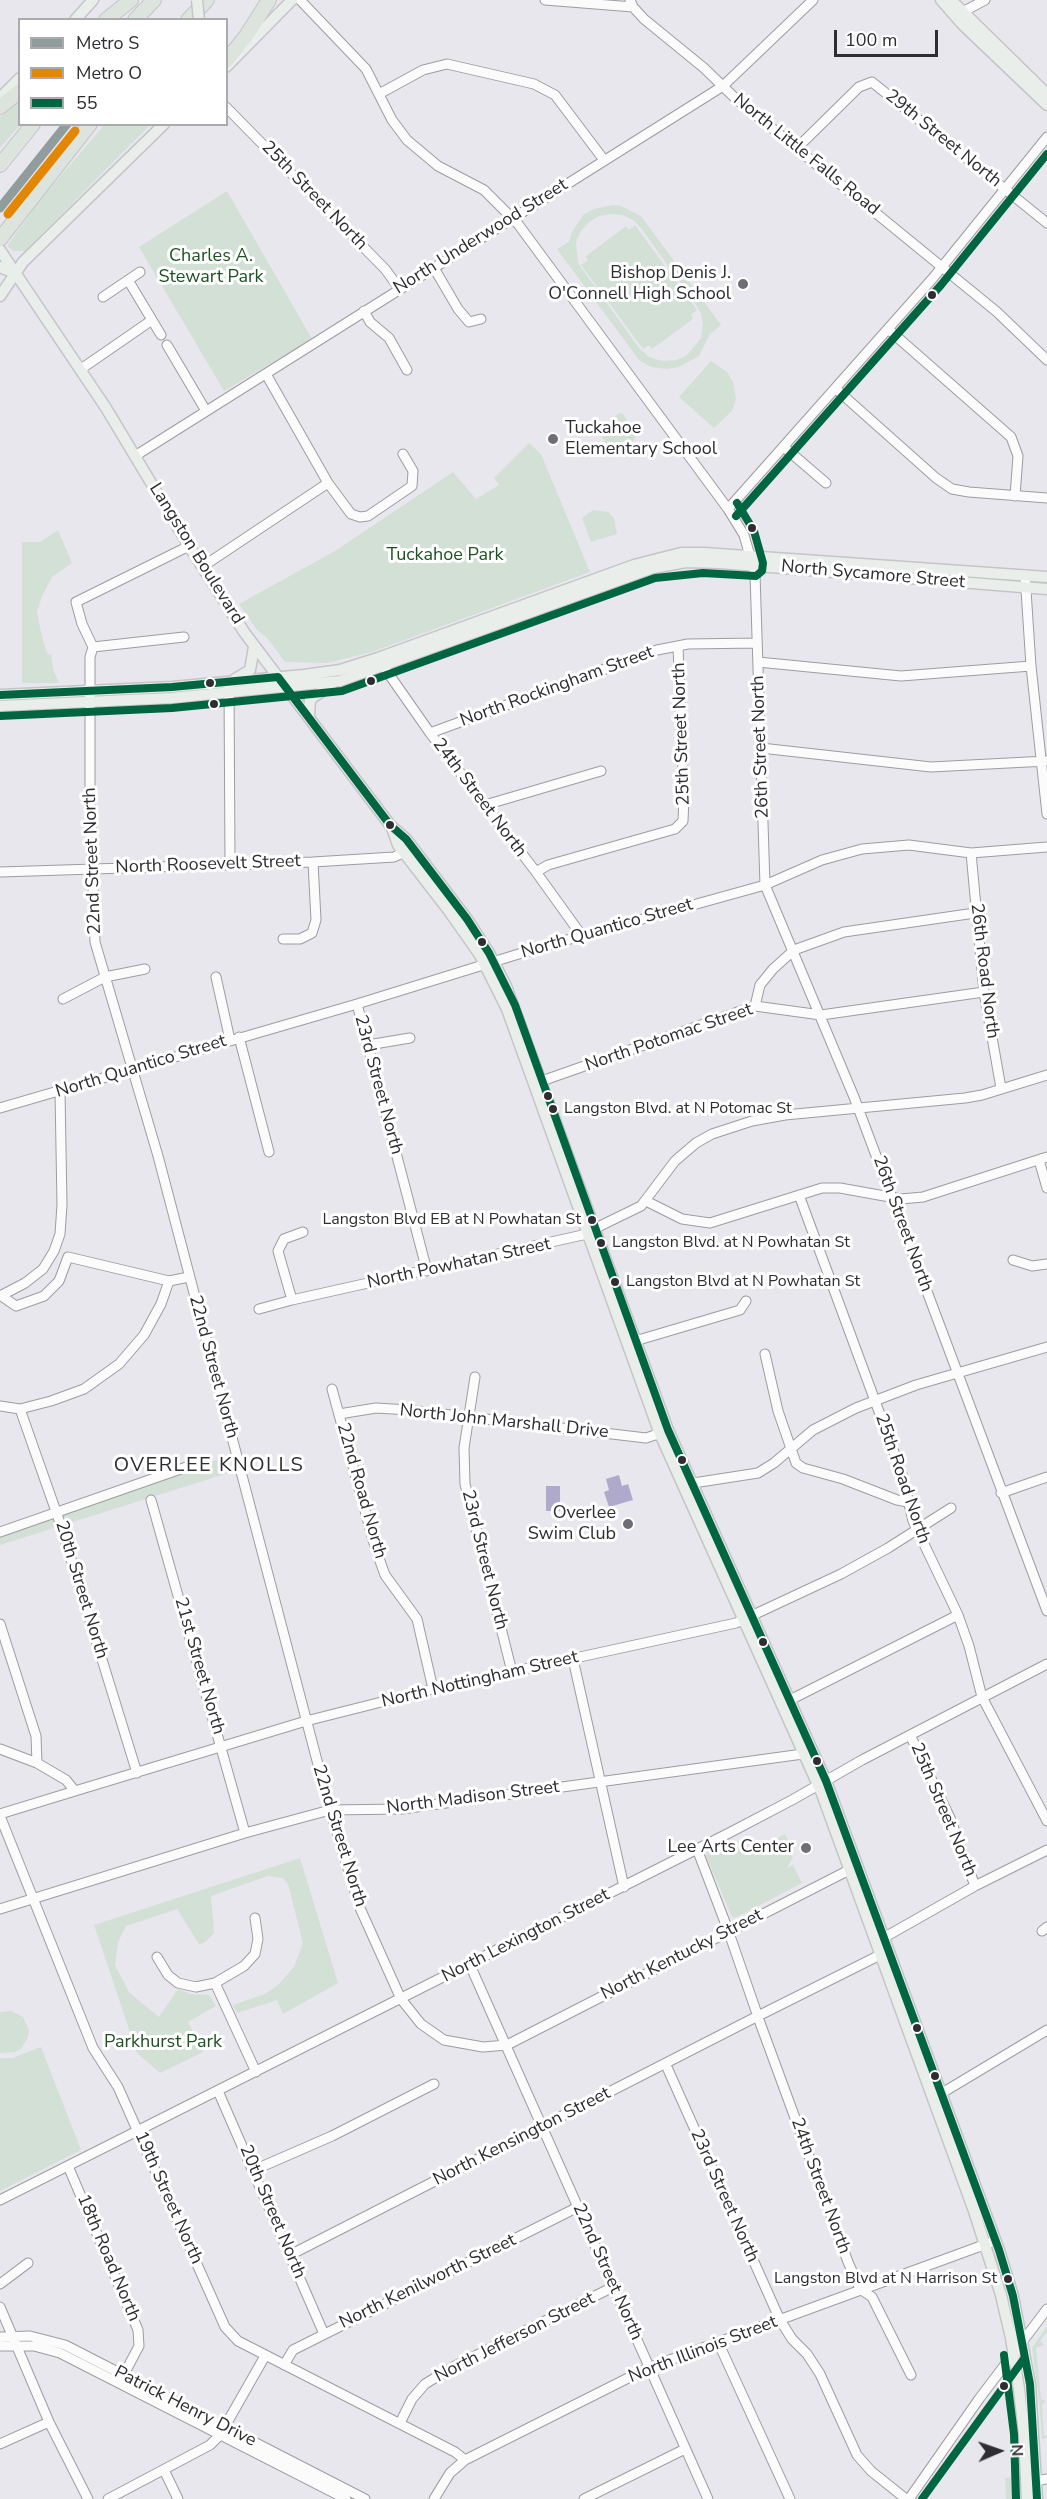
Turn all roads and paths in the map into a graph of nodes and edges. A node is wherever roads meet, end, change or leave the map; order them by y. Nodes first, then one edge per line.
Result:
1 (93, 0) edge
2 (131, 0) edge
3 (154, 0) edge
4 (197, 0) edge
5 (207, 0) edge
6 (269, 0) edge
7 (292, 0) edge
8 (300, 0) edge
9 (545, 0) edge
10 (813, 0) edge
11 (941, 0) edge
12 (951, 0) edge
13 (985, 0) edge
14 (634, 2) edge
15 (958, 14) junction
16 (77, 18) edge
17 (108, 18) edge
18 (137, 18) edge
19 (190, 18) edge
20 (199, 18) edge
21 (228, 59) edge
22 (228, 65) edge
23 (18, 80) edge
24 (723, 86) junction
25 (18, 93) edge
26 (380, 94) junction
27 (1047, 94) edge
28 (0, 98) edge
29 (1047, 105) edge
30 (0, 107) edge
31 (228, 108) edge
32 (31, 126) edge
33 (88, 126) edge
34 (162, 126) edge
35 (1047, 137) edge
36 (797, 148) junction
37 (604, 160) junction
38 (0, 165) edge
39 (1004, 189) junction
40 (512, 218) junction
41 (1047, 223) edge
42 (0, 239) edge
43 (0, 250) edge
44 (942, 266) junction
45 (7, 268) edge
46 (434, 268) junction
47 (140, 272) dead end
48 (128, 280) junction
49 (399, 288) junction
50 (0, 296) edge
51 (103, 297) dead end
52 (364, 311) junction
53 (481, 319) dead end
54 (152, 320) junction
55 (888, 328) junction
56 (161, 335) dead end
57 (167, 345) dead end
58 (1047, 360) edge
59 (81, 369) junction
60 (407, 370) dead end
61 (266, 374) junction
62 (836, 388) junction
63 (206, 411) junction
64 (784, 447) junction
65 (403, 453) dead end
66 (135, 456) junction
67 (328, 483) junction
68 (826, 483) dead end
69 (1015, 496) junction
70 (1047, 498) edge
71 (728, 509) junction
72 (189, 546) junction
73 (752, 561) junction
74 (798, 565) junction
75 (202, 567) junction
76 (1025, 575) junction
77 (1047, 577) edge
78 (1025, 588) junction
79 (1047, 589) edge
80 (184, 637) dead end
81 (757, 643) junction
82 (93, 646) junction
83 (678, 646) junction
84 (254, 647) junction
85 (381, 662) junction
86 (758, 662) junction
87 (1030, 666) junction
88 (278, 677) junction
89 (340, 681) junction
90 (229, 687) junction
91 (287, 688) junction
92 (0, 695) edge
93 (90, 697) junction
94 (0, 706) edge
95 (309, 718) junction
96 (430, 733) junction
97 (761, 748) junction
98 (1044, 761) edge
99 (601, 771) dead end
100 (485, 805) junction
101 (1047, 814) edge
102 (1047, 847) edge
103 (409, 850) junction
104 (971, 853) junction
105 (313, 862) junction
106 (230, 863) junction
107 (93, 869) junction
108 (0, 872) edge
109 (536, 872) junction
110 (765, 885) junction
111 (975, 913) junction
112 (582, 936) junction
113 (283, 939) dead end
114 (794, 950) junction
115 (490, 963) junction
116 (145, 969) dead end
117 (105, 977) junction
118 (216, 977) dead end
119 (984, 992) junction
120 (63, 999) dead end
121 (357, 1004) junction
122 (755, 1006) junction
123 (821, 1015) junction
124 (410, 1038) dead end
125 (234, 1039) junction
126 (368, 1045) junction
127 (133, 1069) junction
128 (1047, 1075) edge
129 (538, 1083) junction
130 (1000, 1088) junction
131 (60, 1092) junction
132 (858, 1107) junction
133 (0, 1108) edge
134 (269, 1152) dead end
135 (1043, 1159) edge
136 (1047, 1188) edge
137 (799, 1195) junction
138 (891, 1197) junction
139 (646, 1201) junction
140 (591, 1231) junction
141 (303, 1232) dead end
142 (1013, 1260) dead end
143 (1047, 1264) edge
144 (427, 1271) junction
145 (189, 1276) junction
146 (169, 1281) junction
147 (1, 1295) edge
148 (292, 1300) junction
149 (746, 1301) dead end
150 (259, 1309) dead end
151 (635, 1341) junction
152 (1047, 1347) edge
153 (765, 1354) dead end
154 (957, 1373) junction
155 (475, 1377) dead end
156 (332, 1389) dead end
157 (874, 1401) junction
158 (0, 1406) edge
159 (20, 1409) junction
160 (339, 1414) junction
161 (469, 1417) junction
162 (664, 1432) junction
163 (790, 1448) junction
164 (195, 1464) dead end
165 (1047, 1477) edge
166 (687, 1484) junction
167 (1001, 1493) junction
168 (151, 1500) dead end
169 (908, 1502) junction
170 (951, 1508) dead end
171 (57, 1512) junction
172 (917, 1530) junction
173 (0, 1532) edge
174 (1047, 1611) edge
175 (957, 1615) junction
176 (748, 1619) junction
177 (0, 1624) edge
178 (573, 1659) junction
179 (1047, 1664) edge
180 (512, 1672) junction
181 (434, 1689) junction
182 (982, 1697) junction
183 (786, 1702) junction
184 (306, 1721) junction
185 (910, 1735) junction
186 (222, 1747) junction
187 (0, 1749) edge
188 (809, 1753) junction
189 (37, 1763) junction
190 (137, 1773) junction
191 (601, 1782) junction
192 (822, 1783) junction
193 (75, 1791) junction
194 (330, 1810) junction
195 (0, 1815) edge
196 (1047, 1821) edge
197 (245, 1833) junction
198 (697, 1849) junction
199 (1047, 1850) edge
200 (854, 1867) junction
201 (975, 1886) junction
202 (624, 1887) junction
203 (33, 1898) junction
204 (0, 1908) edge
205 (255, 1918) dead end
206 (728, 1930) junction
207 (880, 1939) junction
208 (885, 1952) junction
209 (157, 1957) dead end
210 (470, 1965) junction
211 (215, 1983) junction
212 (401, 1999) junction
213 (758, 2016) junction
214 (1047, 2030) edge
215 (507, 2045) junction
216 (666, 2065) junction
217 (256, 2072) junction
218 (434, 2084) dead end
219 (218, 2091) junction
220 (937, 2096) junction
221 (543, 2127) junction
222 (138, 2131) junction
223 (68, 2166) junction
224 (254, 2170) junction
225 (0, 2200) edge
226 (578, 2207) junction
227 (990, 2242) junction
228 (290, 2255) junction
229 (28, 2263) dead end
230 (0, 2284) edge
231 (615, 2286) junction
232 (860, 2289) junction
233 (0, 2307) edge
234 (1047, 2309) edge
235 (780, 2320) junction
236 (324, 2334) junction
237 (0, 2337) edge
238 (14, 2340) junction
239 (1023, 2340) junction
240 (718, 2342) junction
241 (0, 2346) edge
242 (1014, 2354) junction
243 (265, 2356) junction
244 (284, 2365) junction
245 (648, 2368) junction
246 (911, 2375) dead end
247 (121, 2379) junction
248 (49, 2422) junction
249 (400, 2423) junction
250 (222, 2431) junction
251 (0, 2444) edge
252 (686, 2449) junction
253 (465, 2460) junction
254 (164, 2470) junction
255 (1037, 2481) edge
256 (88, 2499) edge
257 (108, 2499) edge
258 (177, 2499) edge
259 (346, 2499) edge
260 (365, 2499) edge
261 (434, 2499) edge
262 (584, 2499) edge
263 (708, 2499) edge
264 (790, 2499) edge
265 (908, 2499) edge
266 (1027, 2499) edge
267 (1037, 2499) edge

1 - 16 main road
2 - 17 highway
3 - 18 highway
4 - 20 main road, bridge
5 - 19 highway
6 - 21 highway
7 - 22 main road
8 - 26 street, 26th Street North
9 - 14 street, North Little Falls Road
10 - 24 street, North Underwood Street
11 - 15 main road
12 - 15 main road
13 - 15 street
14 - 24 street, North Little Falls Road
15 - 27 main road
15 - 29 main road
23 - 28 main road
24 - 36 street, North Little Falls Road
24 - 37 street, North Underwood Street
25 - 30 highway
26 - 37 street
26 - 40 street, 26th Street North
31 - 49 street, 25th Street North
32 - 38 highway
33 - 42 highway
34 - 45 main road
35 - 39 street
36 - 39 street, 29th Street North
36 - 44 street, North Little Falls Road
37 - 40 street, North Underwood Street
39 - 41 street, 29th Street North
39 - 44 street
40 - 46 street, North Underwood Street
40 - 71 street, 26th Street North
43 - 45 main road, Langston Boulevard
44 - 55 street
44 - 58 street, North Little Falls Road
45 - 50 main road
45 - 59 main road, Langston Boulevard
46 - 49 street, North Underwood Street
46 - 53 street
47 - 48 street
48 - 51 street
48 - 54 street
49 - 52 street, North Underwood Street
52 - 60 street
52 - 61 street, North Underwood Street
54 - 56 street
54 - 59 street
55 - 62 street
55 - 69 street
57 - 63 street
59 - 66 main road, Langston Boulevard
61 - 63 street, North Underwood Street
61 - 67 street
62 - 64 street
62 - 69 street
63 - 66 street, North Underwood Street
64 - 68 street
64 - 71 street
65 - 67 street
66 - 72 main road, Langston Boulevard
67 - 75 street
69 - 70 street
71 - 73 street, 26th Street North
72 - 75 main road, Langston Boulevard
72 - 82 street
73 - 74 main road, North Sycamore Street
73 - 81 street, 26th Street North
73 - 85 main road, North Sycamore Street
74 - 76 main road, North Sycamore Street
74 - 78 main road, North Sycamore Street
75 - 84 main road, Langston Boulevard
76 - 77 main road, North Sycamore Street
76 - 78 street
78 - 79 main road, North Sycamore Street
78 - 87 street
80 - 82 street
81 - 83 street, North Rockingham Street
81 - 86 street, 26th Street North
82 - 93 street, 22nd Street North
83 - 96 street, North Rockingham Street
83 - 109 street, 25th Street North
84 - 88 main road, Langston Boulevard
84 - 90 main road
85 - 88 main road, North Sycamore Street
85 - 89 main road, North Sycamore Street
85 - 96 street, 24th Street North
86 - 87 street
86 - 97 street, 26th Street North
87 - 98 street
88 - 90 main road, North Sycamore Street
88 - 91 main road, Langston Boulevard
89 - 91 main road, North Sycamore Street
89 - 95 main road
90 - 91 main road, North Sycamore Street
90 - 93 main road, North Sycamore Street
90 - 106 street
91 - 95 main road, Langston Boulevard
92 - 93 main road, North Sycamore Street
93 - 94 main road, North Sycamore Street
93 - 107 street, 22nd Street North
95 - 103 main road, Langston Boulevard
96 - 100 street, 24th Street North
97 - 98 street
97 - 110 street, 26th Street North
98 - 101 street
99 - 100 street
100 - 109 street, 24th Street North
102 - 104 street, North Quantico Street
103 - 105 street, North Roosevelt Street
103 - 115 main road, Langston Boulevard
104 - 110 street, North Quantico Street
104 - 111 street, 26th Road North
105 - 106 street, North Roosevelt Street
105 - 113 street
106 - 107 street, North Roosevelt Street
107 - 108 street, North Roosevelt Street
107 - 117 street, 22nd Street North
109 - 112 street, 24th Street North
110 - 112 street, North Quantico Street
110 - 114 street, 26th Street North
111 - 114 street
111 - 119 street, 26th Road North
112 - 115 street, North Quantico Street
114 - 122 street
114 - 123 street, 26th Street North
115 - 121 street, North Quantico Street
115 - 129 main road, Langston Boulevard
116 - 117 street
117 - 120 street
117 - 127 street, 22nd Street North
118 - 125 street
119 - 123 street, North Potomac Street
119 - 130 street, 26th Road North
121 - 125 street, North Quantico Street
121 - 126 street, 23rd Street North
122 - 123 street, North Potomac Street
122 - 129 street, North Potomac Street
123 - 132 street, 26th Street North
124 - 126 street
125 - 127 street, North Quantico Street
125 - 134 street
126 - 144 street, 23rd Street North
127 - 131 street, North Quantico Street
127 - 145 street, 22nd Street North
128 - 130 street, North Powhatan Street
129 - 140 main road, Langston Boulevard
130 - 132 street, North Powhatan Street
131 - 133 street, North Quantico Street
131 - 147 street
132 - 138 street, 26th Street North
132 - 139 street, North Powhatan Street
135 - 136 street
135 - 138 street
137 - 138 street
137 - 139 street
137 - 157 street, 25th Road North
138 - 154 street, 26th Street North
139 - 140 street, North Powhatan Street
140 - 144 street, North Powhatan Street
140 - 151 main road, Langston Boulevard
140 - 162 main road, Langston Boulevard
141 - 148 street
142 - 143 street
144 - 148 street, North Powhatan Street
145 - 146 street
145 - 184 street, 22nd Street North
146 - 147 street
146 - 159 street
148 - 150 street, North Powhatan Street
149 - 151 street
151 - 162 main road, Langston Boulevard
152 - 154 street
153 - 163 street
154 - 157 street
154 - 167 street, 26th Street North
155 - 161 street, 23rd Street North
156 - 160 street, 22nd Road North
157 - 163 street
157 - 169 street, 25th Road North
158 - 159 street
159 - 171 street, 20th Street North
160 - 161 street, North John Marshall Drive
160 - 181 street, 22nd Road North
161 - 162 street, North John Marshall Drive
161 - 180 street, 23rd Street North
162 - 166 main road, Langston Boulevard
163 - 166 street
163 - 169 street
164 - 171 street
165 - 167 street
166 - 176 main road, Langston Boulevard
167 - 174 street, 26th Street North
168 - 186 street, 21st Street North
169 - 172 street, 25th Road North
170 - 172 street, North Nottingham Street
171 - 173 street
171 - 190 street, 20th Street North
172 - 175 street, 25th Road North
172 - 176 street, North Nottingham Street
175 - 182 street, 25th Road North
175 - 183 street
176 - 178 street, North Nottingham Street
176 - 183 main road, Langston Boulevard
177 - 189 street
178 - 180 street, North Nottingham Street
178 - 191 street
179 - 182 street, North Lexington Street
180 - 181 street, North Nottingham Street
181 - 184 street, North Nottingham Street
182 - 185 street, North Lexington Street
182 - 196 street, 25th Road North
183 - 188 main road, Langston Boulevard
184 - 186 street, North Nottingham Street
184 - 194 street, 22nd Street North
185 - 192 street, North Lexington Street
185 - 201 street, 25th Street North
186 - 190 street, North Nottingham Street
186 - 197 street, 21st Street North
187 - 189 street
188 - 191 street, North Madison Street
188 - 192 main road, Langston Boulevard
189 - 193 street
190 - 193 street, North Nottingham Street
191 - 194 street, North Madison Street
191 - 202 street
192 - 198 street, North Lexington Street
192 - 200 main road, Langston Boulevard
193 - 195 street, North Nottingham Street
194 - 197 street, North Madison Street
194 - 212 street, 22nd Street North
195 - 203 street, 19th Street North
197 - 203 street, North Madison Street
198 - 202 street, North Lexington Street
198 - 206 street, 24th Street North
199 - 201 street
200 - 206 street, North Kentucky Street
200 - 207 main road, Langston Boulevard
201 - 207 street
202 - 210 street, North Lexington Street
203 - 204 street, North Madison Street
203 - 222 street, 19th Street North
205 - 211 street
206 - 213 street, 24th Street North
206 - 215 street, North Kentucky Street
207 - 208 main road, Langston Boulevard
208 - 213 street, North Kensington Street
208 - 220 main road, Langston Boulevard
209 - 211 street
210 - 212 street, North Lexington Street
210 - 215 street, 22nd Street North
211 - 217 street
212 - 215 street, 22nd Street North
212 - 217 street, North Lexington Street
213 - 216 street, North Kensington Street
213 - 232 street, 24th Street North
214 - 220 street
215 - 221 street, 22nd Street North
216 - 221 street, North Kensington Street
216 - 235 street, 23rd Street North
217 - 219 street, North Lexington Street
218 - 224 street
219 - 222 street, North Lexington Street
219 - 224 street, 20th Street North
220 - 227 main road, Langston Boulevard
221 - 226 street, 22nd Street North
221 - 228 street, North Kensington Street
222 - 223 street, North Lexington Street
222 - 243 street, 19th Street North
223 - 225 street, North Lexington Street
223 - 247 street, 18th Road North
224 - 228 street, 20th Street North
226 - 231 street, 22nd Street North
226 - 236 street, North Kenilworth Street
227 - 232 street, North Illinois Street
227 - 239 main road, Langston Boulevard
227 - 242 main road, Langston Boulevard
228 - 236 street, 20th Street North
229 - 230 street
231 - 245 street, 22nd Street North
231 - 249 street, North Jefferson Street
232 - 235 street, North Illinois Street
232 - 246 street, 24th Street North
233 - 238 street
234 - 239 street
235 - 240 street, North Illinois Street
235 - 265 street, 23rd Street North
236 - 244 street, North Kenilworth Street
237 - 238 street, Patrick Henry Drive
238 - 241 street, Patrick Henry Drive
238 - 247 street, Patrick Henry Drive
238 - 248 street
239 - 242 street
239 - 255 main road, Langston Boulevard
240 - 245 street, North Illinois Street
240 - 264 street
242 - 255 main road, Langston Boulevard
242 - 265 street
243 - 244 street, 19th Street North
243 - 250 street
244 - 249 street, 19th Street North
245 - 252 street, 22nd Street North
245 - 253 street, North Illinois Street
247 - 250 street, Patrick Henry Drive
248 - 251 street
248 - 256 street
249 - 253 street, 19th Street North
250 - 254 street
250 - 259 street, Patrick Henry Drive
250 - 260 street, Patrick Henry Drive
252 - 262 street
252 - 263 street, 22nd Street North
253 - 261 street, North Illinois Street
254 - 257 street
254 - 258 street
255 - 266 main road, Langston Boulevard
255 - 267 main road, Langston Boulevard

